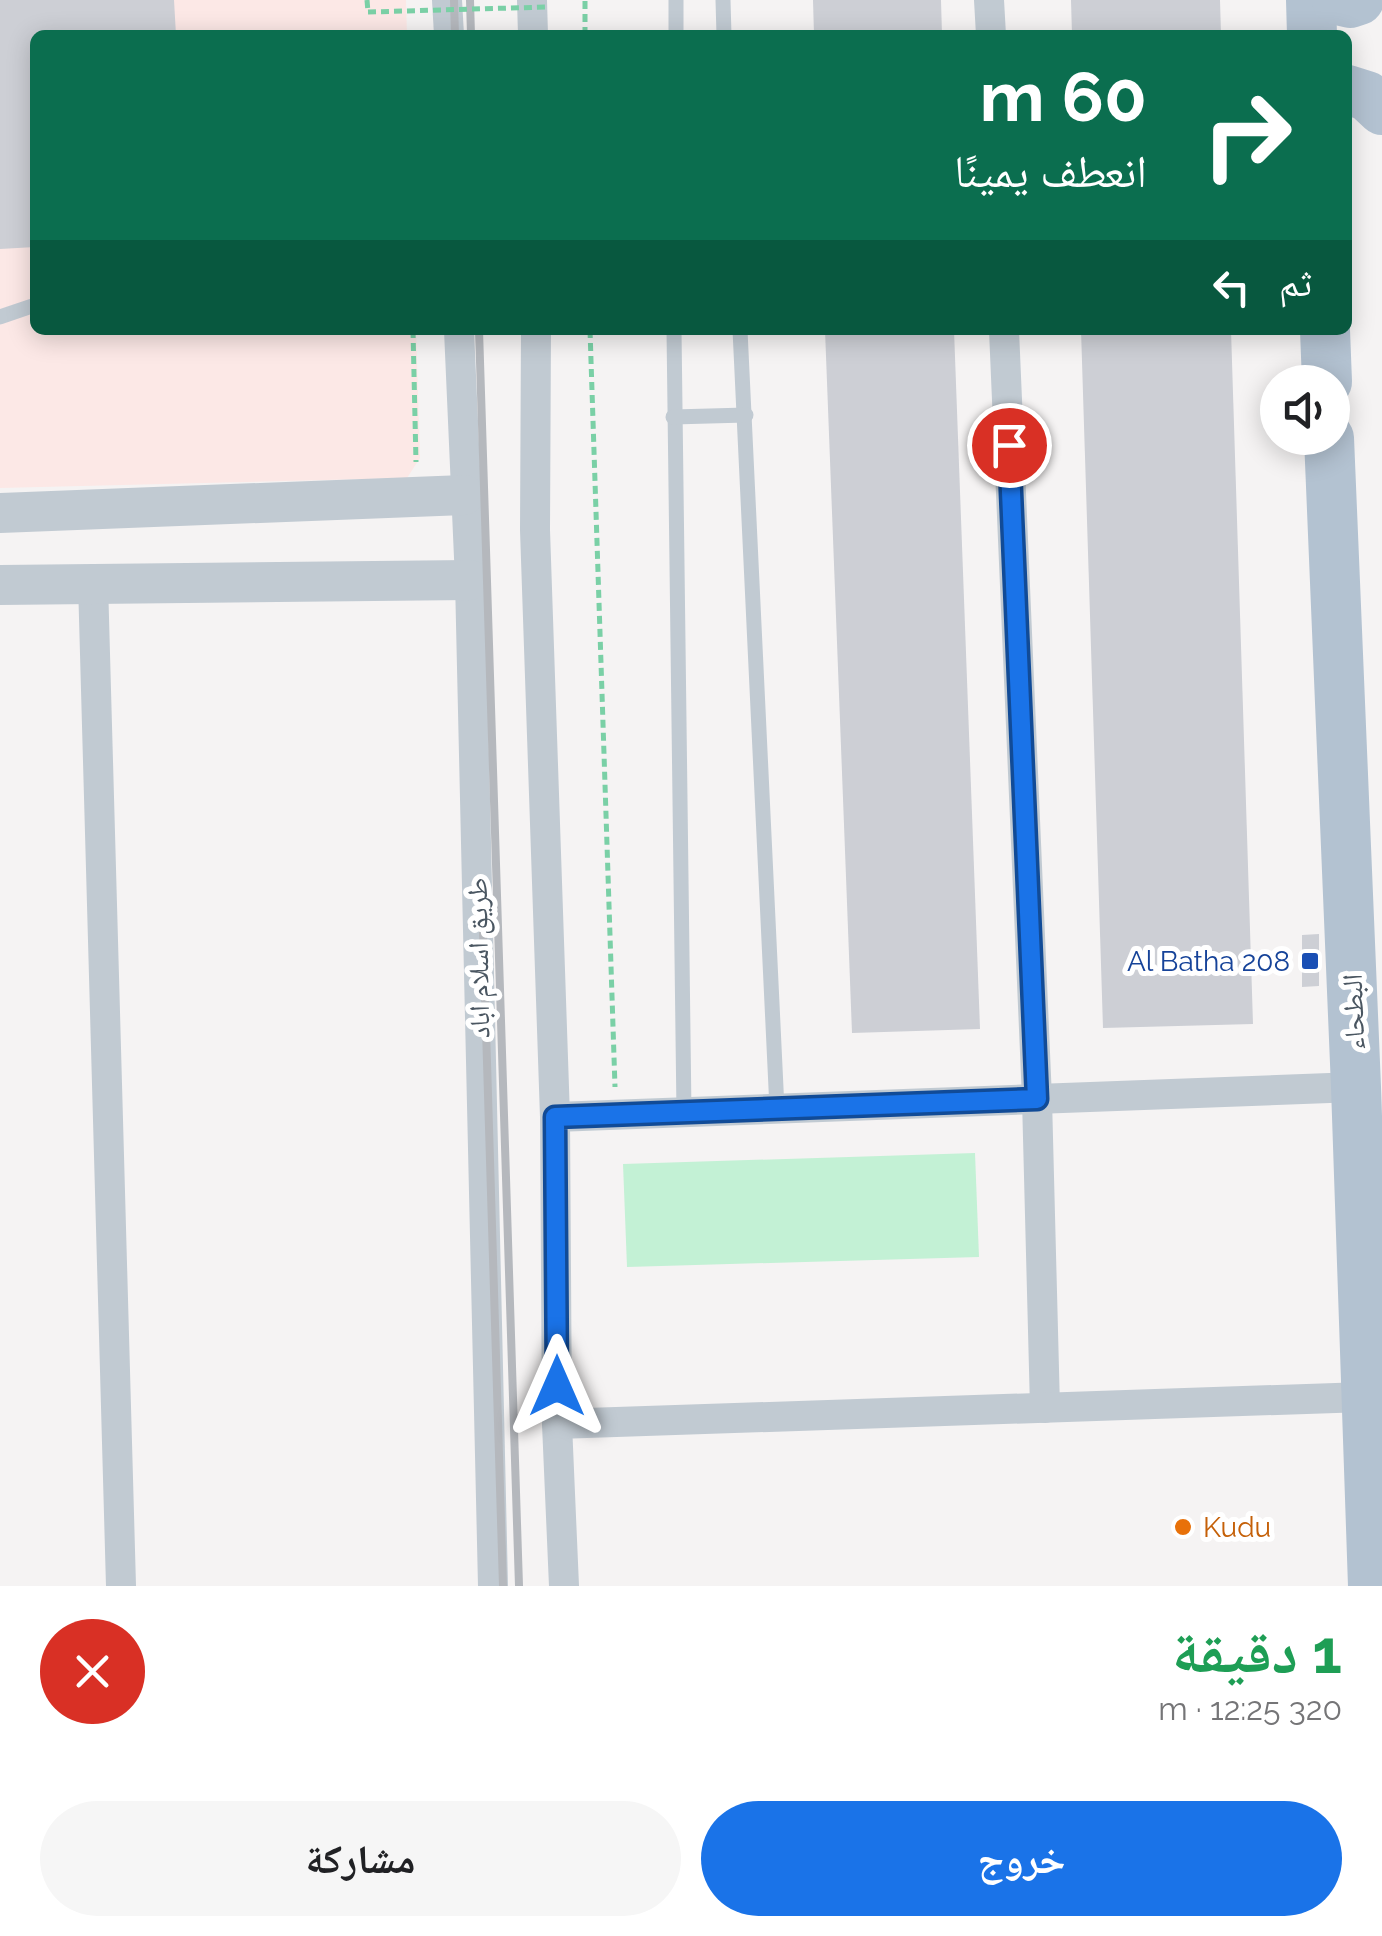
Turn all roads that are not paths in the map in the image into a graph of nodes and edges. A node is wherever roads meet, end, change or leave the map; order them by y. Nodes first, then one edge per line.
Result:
1 (447, 0) edge
2 (676, 0) edge
3 (723, 0) edge
4 (990, 0) edge
5 (1311, 0) edge
6 (1338, 0) edge
7 (1359, 0) edge
8 (540, 3) edge
9 (448, 30) edge
10 (535, 30) edge
11 (676, 30) edge
12 (724, 30) edge
13 (991, 30) edge
14 (1312, 30) edge
15 (1352, 91) edge
16 (1382, 110) edge
17 (30, 306) edge
18 (0, 317) edge
19 (459, 335) edge
20 (536, 335) edge
21 (674, 335) edge
22 (740, 335) edge
23 (1004, 335) edge
24 (1325, 335) edge
25 (1326, 365) edge
26 (746, 414) junction
27 (673, 417) junction
28 (1331, 455) edge
29 (464, 495) junction
30 (0, 514) edge
31 (470, 580) junction
32 (93, 582) junction
33 (0, 585) edge
34 (1356, 1087) junction
35 (1037, 1099) junction
36 (776, 1109) junction
37 (684, 1112) junction
38 (555, 1117) junction
39 (1365, 1397) junction
40 (1045, 1408) junction
41 (557, 1424) junction
42 (121, 1586) edge
43 (492, 1586) edge
44 (564, 1586) edge
45 (1372, 1586) edge

1 - 9 street
2 - 11 lane
3 - 12 lane
4 - 13 street
5 - 14 main road
6 - 7 main road
8 - 10 street
15 - 16 main road
17 - 18 lane
19 - 29 street, طريق اسلام اباد
20 - 38 street
21 - 27 lane
22 - 26 lane
23 - 35 street
24 - 25 main road
26 - 27 lane
26 - 36 lane
27 - 37 lane
28 - 34 main road, البطحاء
29 - 30 street
29 - 31 street, طريق اسلام اباد
31 - 32 street
31 - 43 street, طريق اسلام اباد
32 - 33 street
32 - 42 street
34 - 35 street
34 - 39 main road, البطحاء
35 - 36 street
35 - 40 street
36 - 37 street
37 - 38 street
38 - 41 street
39 - 40 street
39 - 45 main road, البطحاء
40 - 41 street
41 - 44 street

